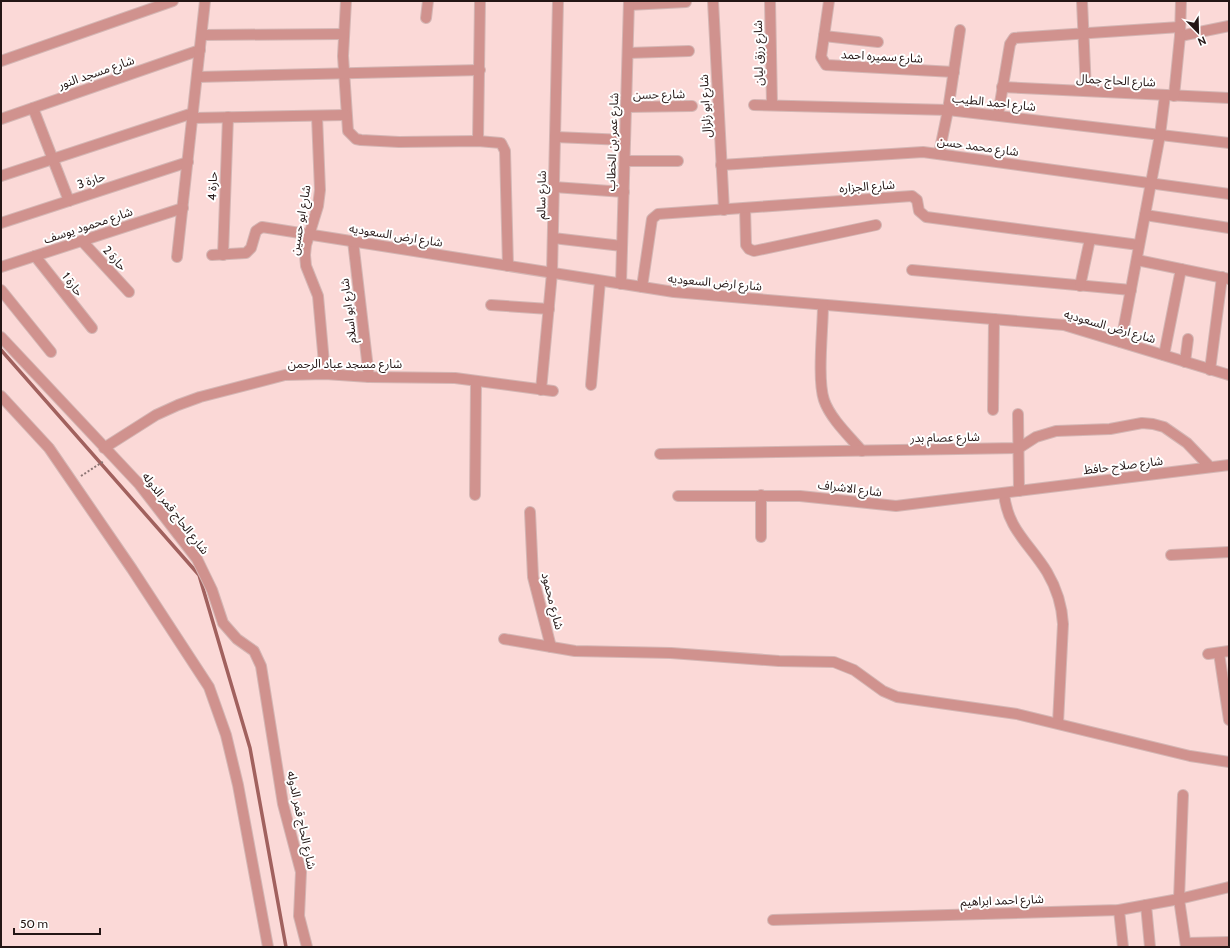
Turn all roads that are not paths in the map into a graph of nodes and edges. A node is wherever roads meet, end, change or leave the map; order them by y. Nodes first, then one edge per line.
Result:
1 (173, 1) edge
2 (205, 1) edge
3 (346, 1) edge
4 (428, 1) edge
5 (480, 1) edge
6 (558, 1) edge
7 (713, 1) edge
8 (770, 1) edge
9 (829, 1) edge
10 (1082, 1) edge
11 (1181, 1) edge
12 (686, 2) edge
13 (629, 3) edge
14 (426, 18) dead end
15 (1229, 26) edge
16 (960, 30) dead end
17 (1180, 32) junction
18 (1083, 33) junction
19 (344, 34) junction
20 (202, 35) junction
21 (824, 36) junction
22 (878, 42) dead end
23 (200, 50) junction
24 (689, 51) dead end
25 (628, 53) junction
26 (1, 61) edge
27 (480, 70) junction
28 (954, 72) junction
29 (343, 73) junction
30 (197, 77) junction
31 (1002, 87) junction
32 (1086, 91) junction
33 (1170, 95) junction
34 (1229, 98) edge
35 (754, 105) dead end
36 (772, 105) junction
37 (692, 106) dead end
38 (626, 107) junction
39 (33, 108) junction
40 (948, 110) junction
41 (998, 114) junction
42 (193, 115) junction
43 (346, 115) junction
44 (317, 116) junction
45 (228, 117) junction
46 (1, 119) edge
47 (1160, 135) junction
48 (555, 137) junction
49 (625, 140) junction
50 (478, 141) junction
51 (1229, 143) edge
52 (939, 154) junction
53 (53, 158) junction
54 (625, 161) junction
55 (678, 161) dead end
56 (188, 162) junction
57 (721, 164) junction
58 (1, 176) edge
59 (1151, 183) junction
60 (554, 188) junction
61 (624, 192) junction
62 (1229, 194) edge
63 (69, 201) junction
64 (183, 208) junction
65 (744, 208) junction
66 (724, 210) junction
67 (1145, 215) junction
68 (1, 223) edge
69 (876, 225) dead end
70 (1229, 228) edge
71 (310, 234) junction
72 (553, 238) junction
73 (1090, 239) junction
74 (82, 241) junction
75 (354, 242) junction
76 (1139, 245) junction
77 (622, 246) junction
78 (217, 255) joint
79 (35, 256) junction
80 (177, 257) dead end
81 (1137, 260) junction
82 (508, 266) junction
83 (1, 267) edge
84 (1181, 269) junction
85 (912, 270) dead end
86 (552, 273) junction
87 (1226, 278) edge
88 (600, 281) junction
89 (621, 284) junction
90 (1080, 286) junction
91 (642, 287) junction
92 (1, 290) edge
93 (1131, 290) junction
94 (129, 292) dead end
95 (491, 305) dead end
96 (823, 305) junction
97 (549, 309) junction
98 (994, 319) junction
99 (92, 328) dead end
100 (1, 337) edge
101 (1188, 338) dead end
102 (1121, 342) junction
103 (51, 352) dead end
104 (1164, 356) junction
105 (1185, 362) junction
106 (1210, 370) junction
107 (325, 374) junction
108 (1229, 375) edge
109 (369, 377) junction
110 (476, 381) junction
111 (591, 385) dead end
112 (540, 390) junction
113 (553, 391) dead end
114 (1, 396) edge
115 (993, 410) dead end
116 (1018, 414) dead end
117 (104, 448) junction
118 (1019, 448) junction
119 (862, 451) junction
120 (660, 454) dead end
121 (1229, 465) edge
122 (1210, 467) junction
123 (1019, 491) junction
124 (1004, 493) junction
125 (475, 495) dead end
126 (761, 495) junction
127 (678, 496) dead end
128 (530, 512) dead end
129 (761, 537) dead end
130 (1229, 552) edge
131 (1171, 555) dead end
132 (504, 639) dead end
133 (550, 647) junction
134 (1224, 652) edge
135 (1208, 654) dead end
136 (1229, 720) edge
137 (1058, 723) junction
138 (1229, 762) edge
139 (1182, 794) dead end
140 (1229, 887) edge
141 (1179, 899) junction
142 (1146, 905) junction
143 (1119, 910) junction
144 (773, 920) dead end
145 (1229, 942) edge
146 (1186, 945) edge
147 (268, 947) edge
148 (307, 947) edge
149 (1123, 947) edge
150 (1150, 947) edge

1 - 26 street
2 - 20 street
3 - 19 street
4 - 14 street
5 - 27 street
6 - 48 street, شارع سالم
7 - 57 street, شارع ابو زلزال
8 - 36 street, شارع رزق ليان
9 - 21 street, شارع سميره احمد
10 - 18 street
11 - 17 street
12 - 13 street
13 - 25 street, شارع عمر بن الخطاب
15 - 17 street
16 - 28 street
17 - 18 street
17 - 33 street
18 - 31 street
18 - 32 street
19 - 20 street
19 - 29 street
20 - 23 street
21 - 22 street
21 - 28 street, شارع سميره احمد
23 - 30 street
23 - 39 street, شارع مسجد النور
24 - 25 street
25 - 38 street, شارع عمر بن الخطاب
27 - 29 street
27 - 50 street
28 - 40 street
29 - 30 street
29 - 43 street
30 - 42 street
31 - 32 street, شارع الحاج جمال
31 - 41 street
32 - 33 street, شارع الحاج جمال
33 - 34 street, شارع الحاج جمال
33 - 47 street
35 - 36 street, شارع احمد الطيب
36 - 40 street, شارع احمد الطيب
37 - 38 street, شارع حسن
38 - 49 street, شارع عمر بن الخطاب
39 - 46 street, شارع مسجد النور
39 - 53 street
40 - 41 street, شارع احمد الطيب
40 - 52 street
41 - 47 street, شارع احمد الطيب
42 - 45 street
42 - 53 street
42 - 56 street
43 - 44 street
43 - 50 street
44 - 45 street
44 - 71 street, شارع ابو حسين
45 - 78 street, حارة 4
47 - 51 street, شارع احمد الطيب
47 - 59 street
48 - 49 street
48 - 60 street, شارع سالم
49 - 54 street, شارع عمر بن الخطاب
50 - 82 street
52 - 57 street, شارع محمد حسن
52 - 59 street, شارع محمد حسن
53 - 58 street
53 - 63 street
54 - 55 street
54 - 61 street, شارع عمر بن الخطاب
56 - 63 street, حارة 3
56 - 64 street
57 - 66 street, شارع ابو زلزال
59 - 62 street, شارع محمد حسن
59 - 67 street
60 - 61 street
60 - 72 street, شارع سالم
61 - 77 street, شارع عمر بن الخطاب
63 - 68 street, حارة 3
64 - 74 street, شارع محمود يوسف
64 - 80 street
65 - 66 street, شارع الجزاره
65 - 69 street
65 - 73 street, شارع الجزاره
66 - 91 street, شارع الجزاره
67 - 70 street
67 - 76 street
71 - 75 street, شارع ارض السعوديه
71 - 78 street, شارع ارض السعوديه
71 - 107 street, شارع ابو حسين
72 - 77 street
72 - 86 street, شارع سالم
73 - 76 street, شارع الجزاره
73 - 90 street
74 - 79 street, شارع محمود يوسف
74 - 94 street, حارة 2
75 - 82 street, شارع ارض السعوديه
75 - 109 street, شارع ابو اسلام
76 - 81 street
77 - 89 street, شارع عمر بن الخطاب
79 - 83 street, شارع محمود يوسف
79 - 99 street, حارة 1
81 - 84 street
81 - 93 street
82 - 86 street, شارع ارض السعوديه
84 - 87 street
84 - 104 street
85 - 90 street
86 - 88 street, شارع ارض السعوديه
86 - 97 street, شارع سالم
87 - 106 street
88 - 89 street, شارع ارض السعوديه
88 - 111 street
89 - 91 street, شارع ارض السعوديه
90 - 93 street
91 - 96 street, شارع ارض السعوديه
92 - 103 street
93 - 102 street
95 - 97 street
96 - 98 street, شارع ارض السعوديه
96 - 119 street
97 - 112 street, شارع سالم
98 - 102 street, شارع ارض السعوديه
98 - 115 street
100 - 117 street, شارع الحاج قمر الدوله
101 - 105 street
102 - 104 street, شارع ارض السعوديه
104 - 105 street, شارع ارض السعوديه
105 - 106 street, شارع ارض السعوديه
106 - 108 street, شارع ارض السعوديه
107 - 109 street, شارع مسجد عباد الرحمن
107 - 117 street, شارع مسجد عباد الرحمن
109 - 110 street, شارع مسجد عباد الرحمن
110 - 112 street, شارع مسجد عباد الرحمن
110 - 125 street
112 - 113 street, شارع مسجد عباد الرحمن
114 - 147 street
116 - 118 street
117 - 148 street, شارع الحاج قمر الدوله
118 - 119 street, شارع عصام بدر
118 - 122 street
118 - 123 street
119 - 120 street, شارع عصام بدر
121 - 122 street, شارع صلاح حافظ
122 - 123 street, شارع صلاح حافظ
123 - 124 street, شارع الاشراف
124 - 126 street, شارع الاشراف
124 - 137 street
126 - 127 street, شارع الاشراف
126 - 129 street
128 - 133 street, شارع محمود
130 - 131 street
132 - 133 street
133 - 137 street
134 - 135 street
134 - 136 street
137 - 138 street
139 - 141 street
140 - 141 street, شارع احمد ابراهيم
141 - 142 street, شارع احمد ابراهيم
141 - 146 street
142 - 143 street, شارع احمد ابراهيم
142 - 150 street
143 - 144 street, شارع احمد ابراهيم
143 - 149 street
145 - 146 street

